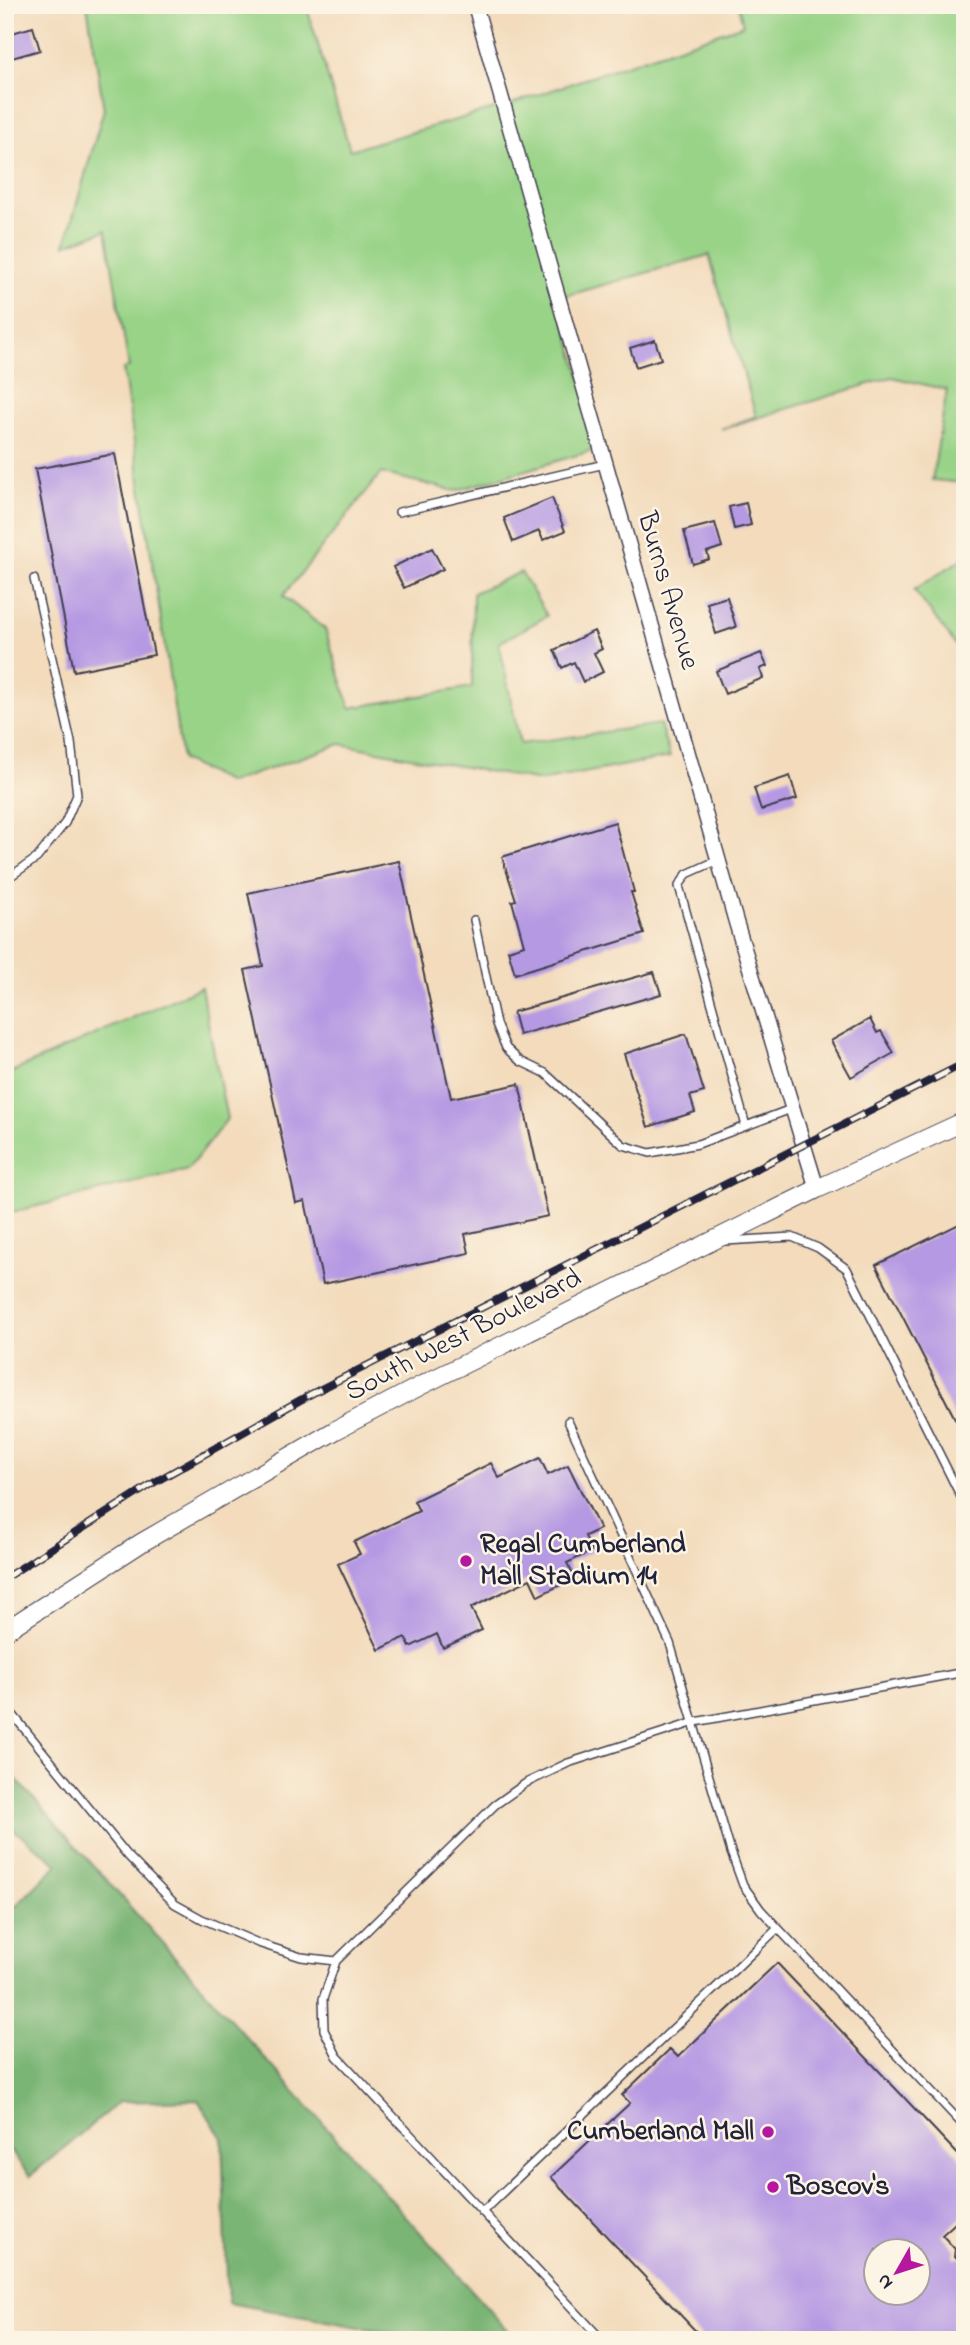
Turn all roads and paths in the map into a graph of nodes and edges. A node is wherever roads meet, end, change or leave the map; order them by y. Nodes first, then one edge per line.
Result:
1 (475, 5) edge
2 (606, 464) junction
3 (398, 512) dead end
4 (34, 579) dead end
5 (718, 860) junction
6 (5, 880) edge
7 (474, 920) dead end
8 (792, 1109) junction
9 (965, 1121) edge
10 (746, 1125) junction
11 (817, 1189) junction
12 (710, 1242) junction
13 (568, 1421) dead end
14 (965, 1504) edge
15 (5, 1631) edge
16 (965, 1672) edge
17 (5, 1705) edge
18 (695, 1722) junction
19 (778, 1928) junction
20 (336, 1961) junction
21 (965, 2127) edge
22 (482, 2212) junction
23 (602, 2340) edge

1 - 2 street, Burns Avenue
2 - 3 lane
2 - 5 street, Burns Avenue
4 - 6 lane
5 - 8 street, Burns Avenue
5 - 10 lane
7 - 10 lane
8 - 10 lane
8 - 11 street, Burns Avenue
9 - 11 street, South West Boulevard
11 - 12 street, South West Boulevard
12 - 14 lane
12 - 15 street, South West Boulevard
13 - 18 lane
16 - 18 lane
17 - 20 lane
18 - 19 lane
18 - 20 lane
19 - 21 lane
19 - 22 lane
20 - 22 lane
22 - 23 lane

